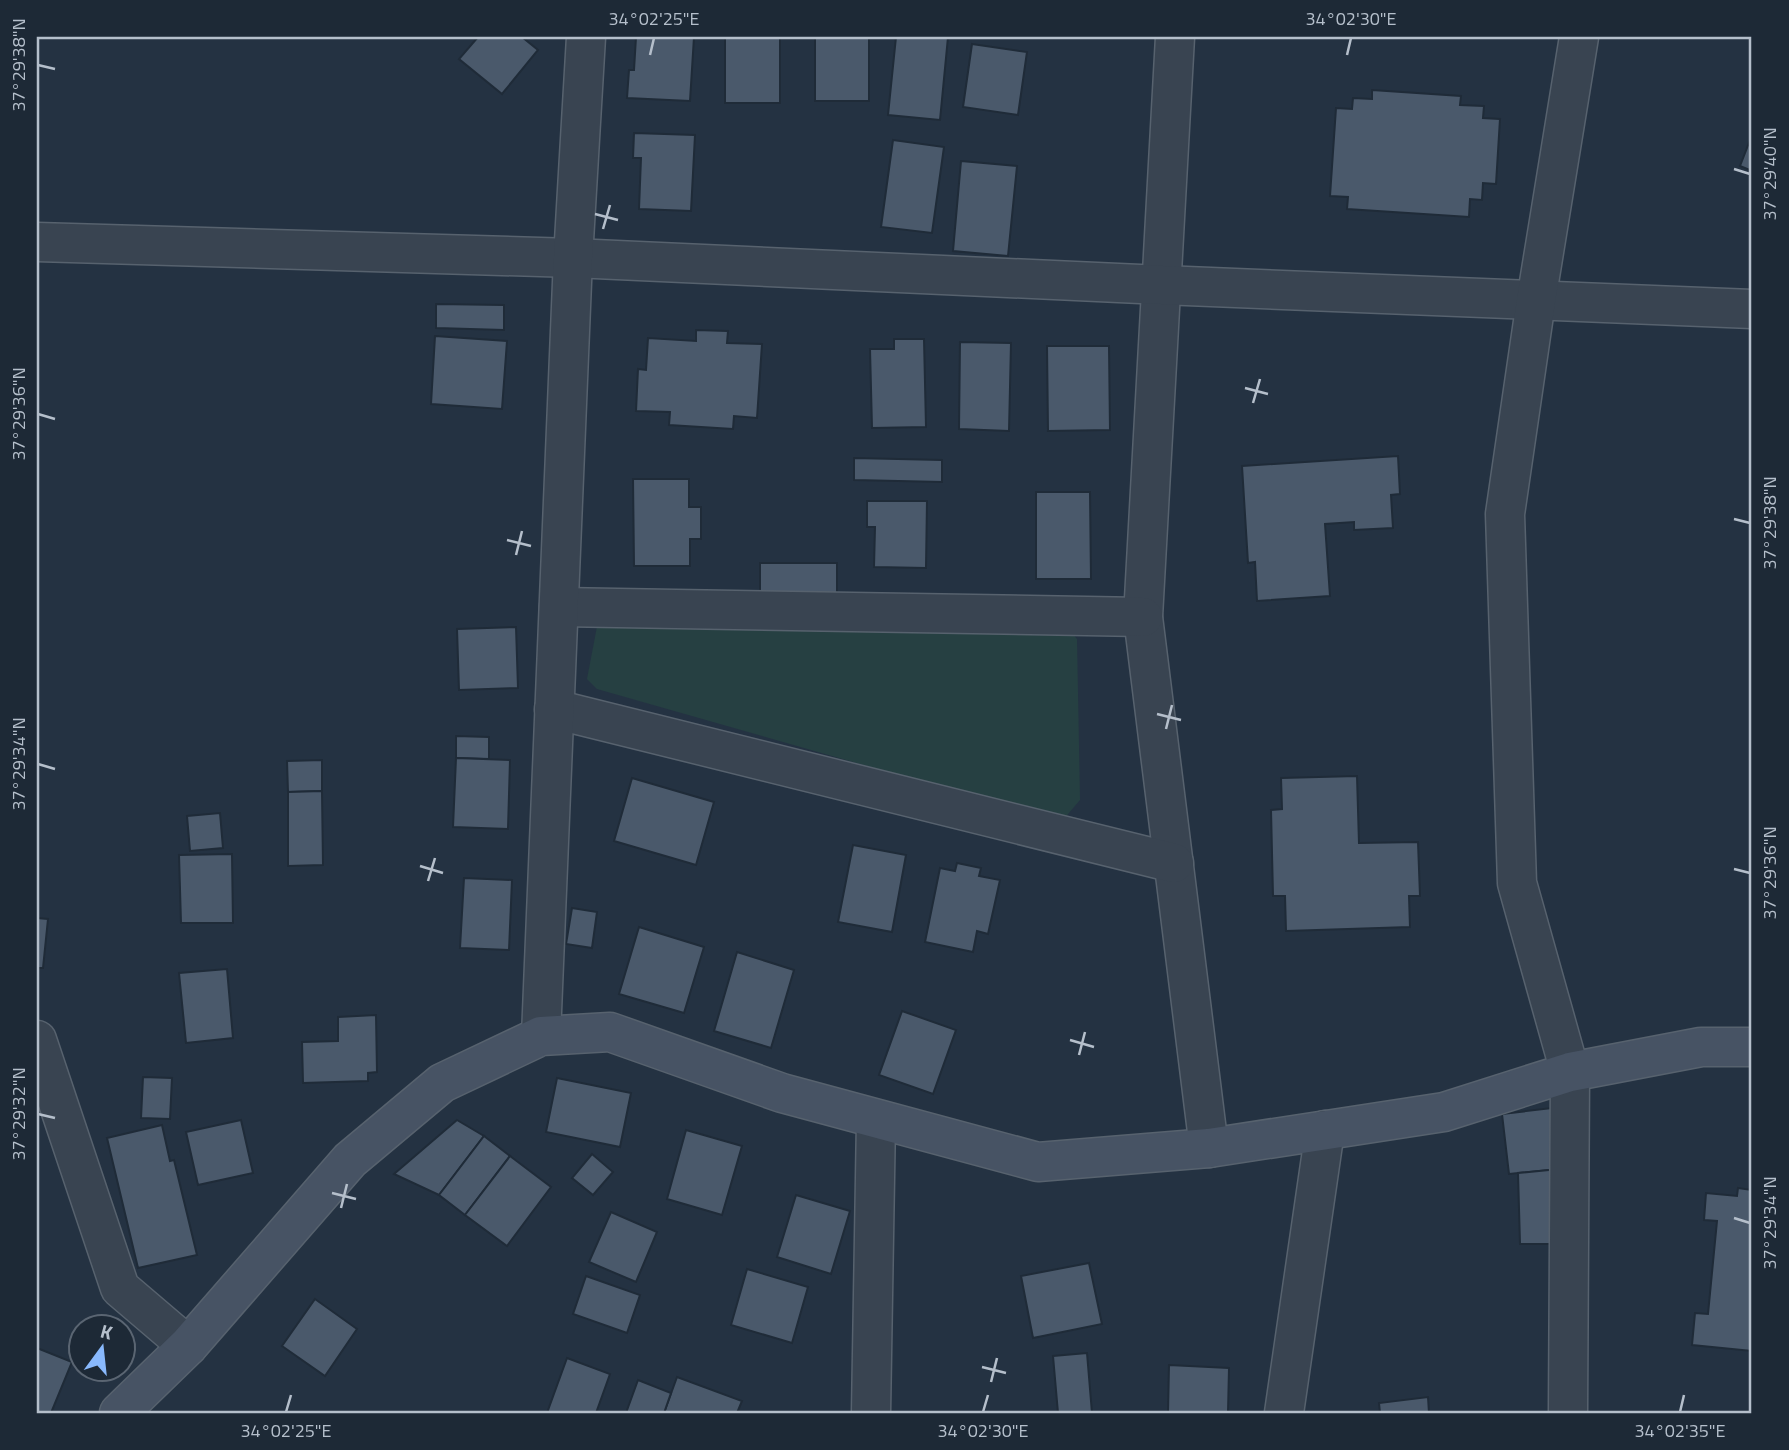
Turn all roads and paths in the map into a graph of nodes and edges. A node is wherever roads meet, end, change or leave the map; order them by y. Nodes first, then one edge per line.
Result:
1 (586, 37) edge
2 (1175, 37) edge
3 (1579, 37) edge
4 (37, 242) edge
5 (573, 258) junction
6 (1162, 285) junction
7 (1536, 301) junction
8 (1752, 309) edge
9 (559, 607) junction
10 (1143, 617) junction
11 (554, 709) junction
12 (1174, 863) junction
13 (541, 1036) junction
14 (37, 1040) edge
15 (1752, 1047) edge
16 (1570, 1072) junction
17 (876, 1119) junction
18 (1325, 1130) junction
19 (1209, 1148) junction
20 (188, 1346) junction
21 (119, 1413) edge
22 (870, 1413) edge
23 (1284, 1413) edge
24 (1568, 1413) edge

1 - 5 street
2 - 6 street
3 - 7 street
4 - 5 street
5 - 6 street
5 - 9 street
6 - 7 street
6 - 10 street
7 - 8 street
7 - 16 street
9 - 10 street
9 - 11 street
10 - 12 street
11 - 12 street
11 - 13 street
12 - 19 street
13 - 17 street
13 - 20 street
14 - 20 street
15 - 16 street
16 - 18 street
16 - 24 street
17 - 19 street
17 - 22 street
18 - 19 street
18 - 23 street
20 - 21 street

